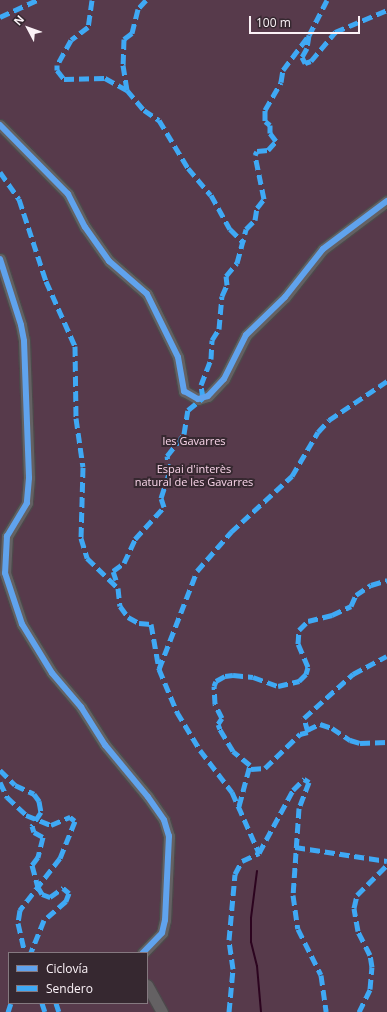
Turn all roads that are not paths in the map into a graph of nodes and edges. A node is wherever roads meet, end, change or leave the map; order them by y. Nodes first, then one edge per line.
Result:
1 (0, 125) edge
2 (387, 201) edge
3 (0, 259) edge
4 (144, 952) edge
5 (148, 987) edge
6 (162, 1012) edge

1 - 2 street
3 - 4 street
5 - 6 street

